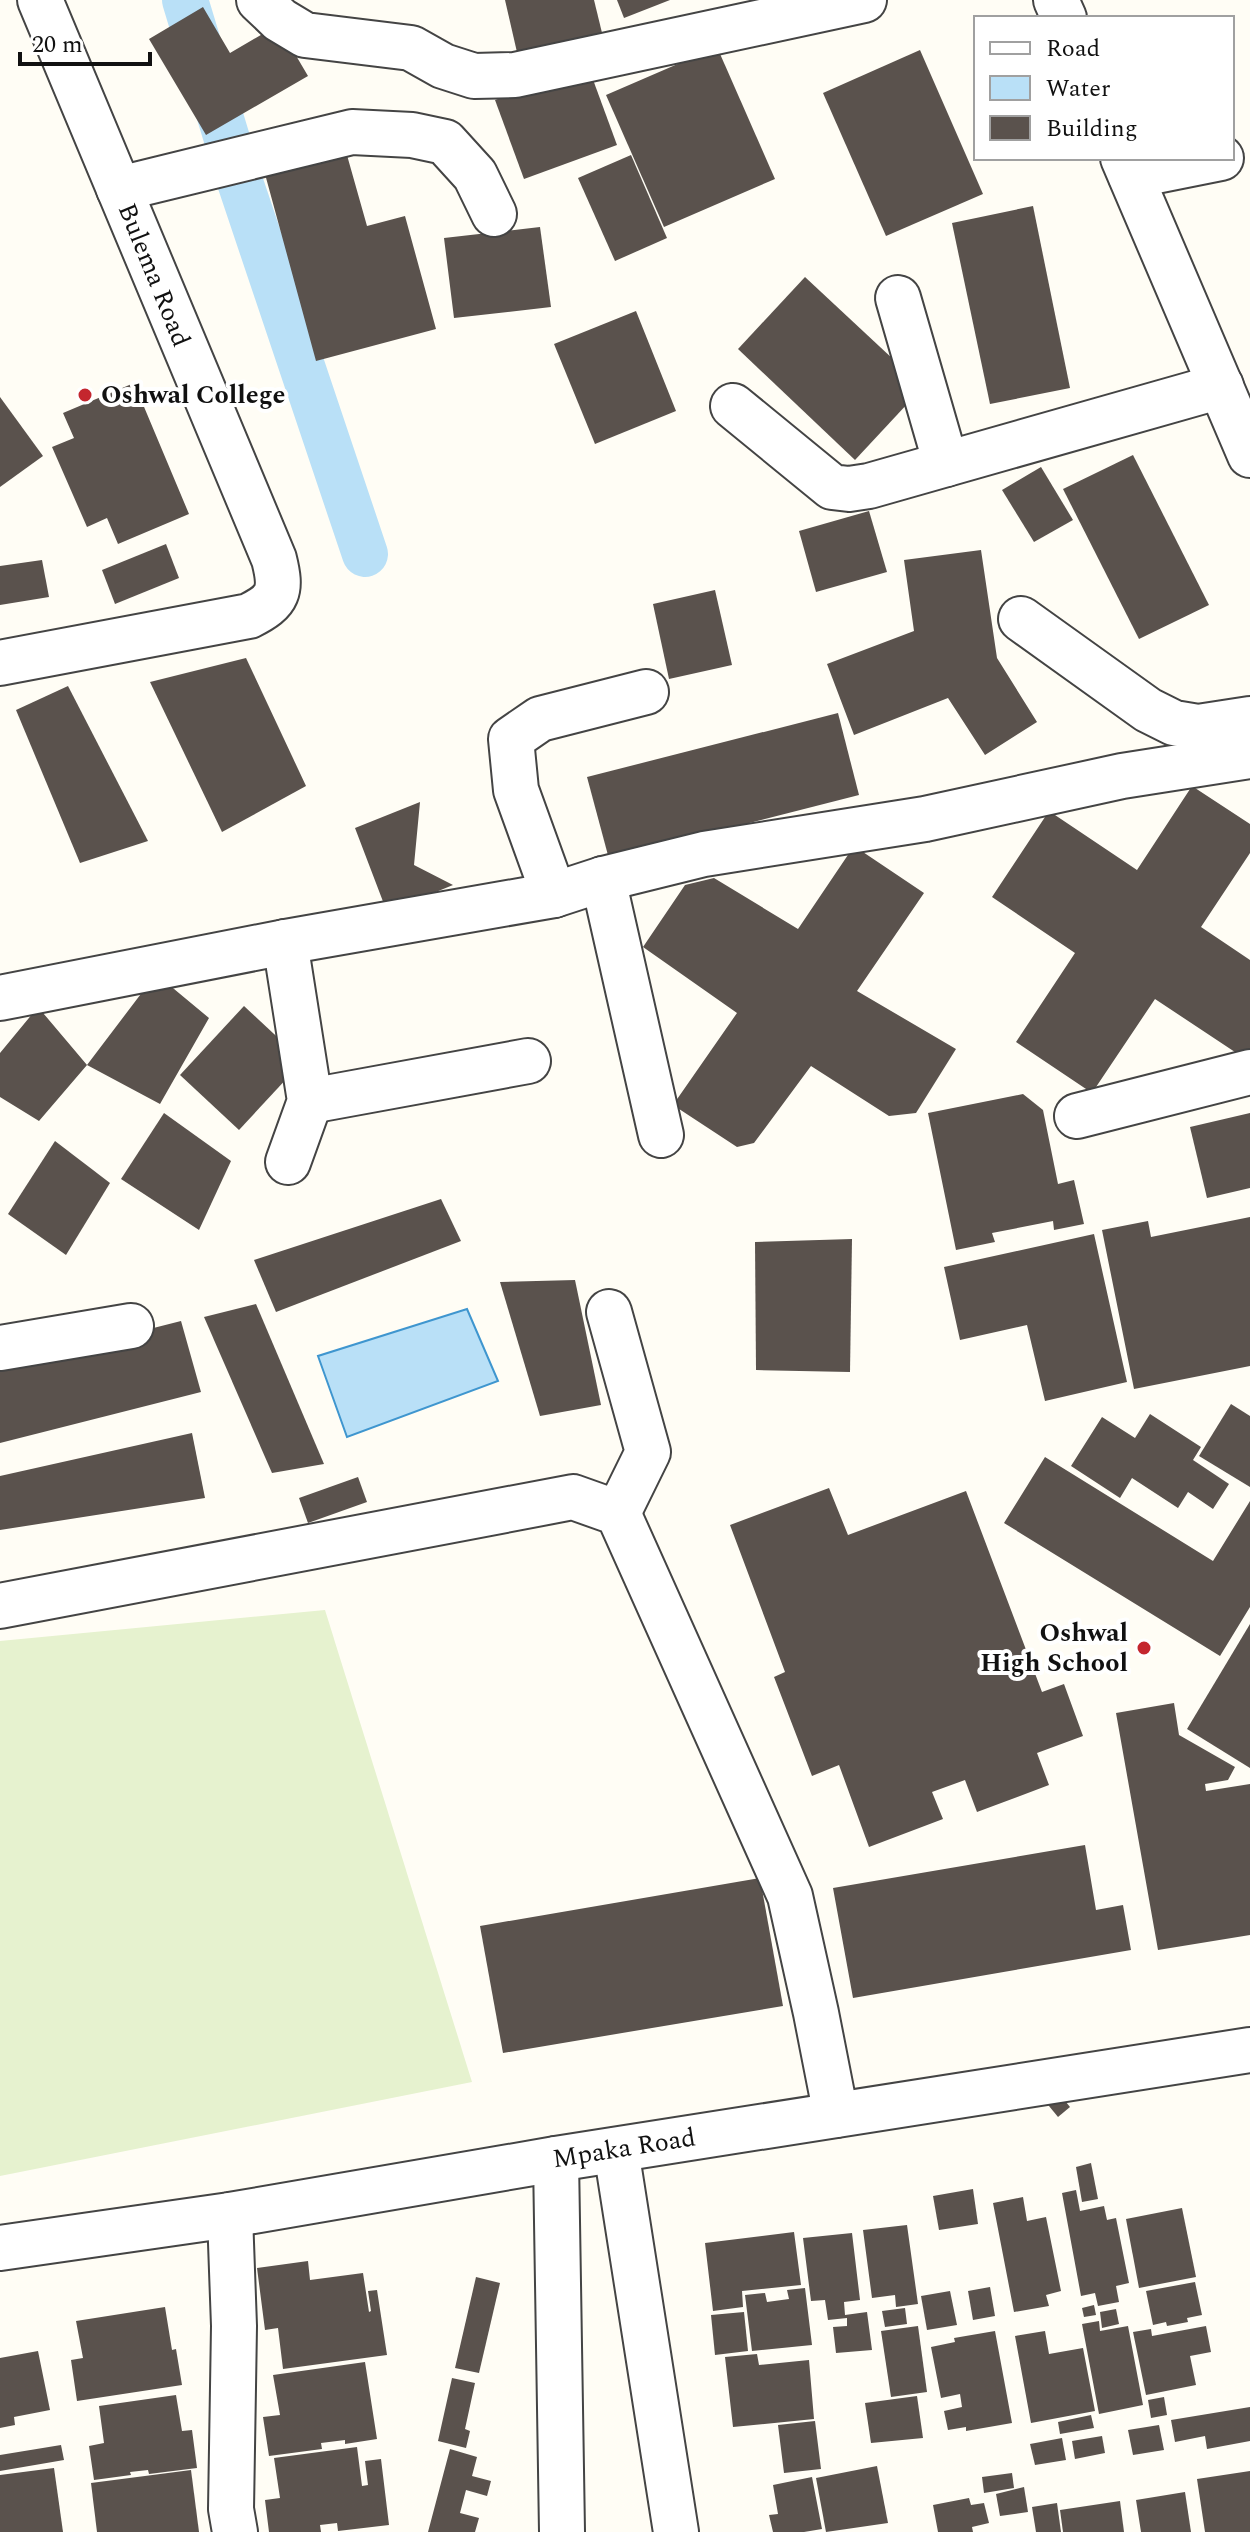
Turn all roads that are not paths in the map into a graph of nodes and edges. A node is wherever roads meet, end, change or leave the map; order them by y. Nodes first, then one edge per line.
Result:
1 (40, 0) edge
2 (259, 0) edge
3 (864, 0) edge
4 (756, 11) edge
5 (1200, 160) edge
6 (1127, 167) edge
7 (119, 189) junction
8 (494, 214) dead end
9 (898, 298) dead end
10 (1221, 386) junction
11 (733, 406) dead end
12 (1250, 455) edge
13 (946, 464) junction
14 (1021, 619) dead end
15 (0, 663) edge
16 (646, 692) dead end
17 (1250, 719) edge
18 (1250, 756) edge
19 (603, 879) junction
20 (554, 895) junction
21 (285, 942) junction
22 (0, 998) edge
23 (528, 1061) dead end
24 (1250, 1072) edge
25 (310, 1101) junction
26 (1077, 1116) dead end
27 (661, 1135) dead end
28 (288, 1162) dead end
29 (609, 1312) dead end
30 (131, 1326) dead end
31 (0, 1348) edge
32 (618, 1513) junction
33 (0, 1606) edge
34 (1250, 2050) edge
35 (836, 2115) junction
36 (616, 2150) junction
37 (556, 2159) junction
38 (230, 2215) junction
39 (0, 2248) edge
40 (235, 2532) edge
41 (562, 2532) edge
42 (676, 2532) edge

1 - 7 street, Bulema Road
2 - 4 street
3 - 4 street
5 - 6 street
6 - 10 street
7 - 8 street
7 - 15 street, Bulema Road
9 - 13 street
10 - 12 street
10 - 13 street
11 - 13 street
14 - 17 street
16 - 20 street
18 - 19 street
19 - 20 street
19 - 27 street
20 - 21 street
21 - 22 street
21 - 25 street
23 - 25 street
24 - 26 street
25 - 28 street
29 - 32 street
30 - 31 street
32 - 33 street
32 - 35 street
34 - 35 street, Mpaka Road
35 - 36 street, Mpaka Road
36 - 37 street, Mpaka Road
36 - 42 street
37 - 38 street, Mpaka Road
37 - 41 street
38 - 39 street, Mpaka Road
38 - 40 street

